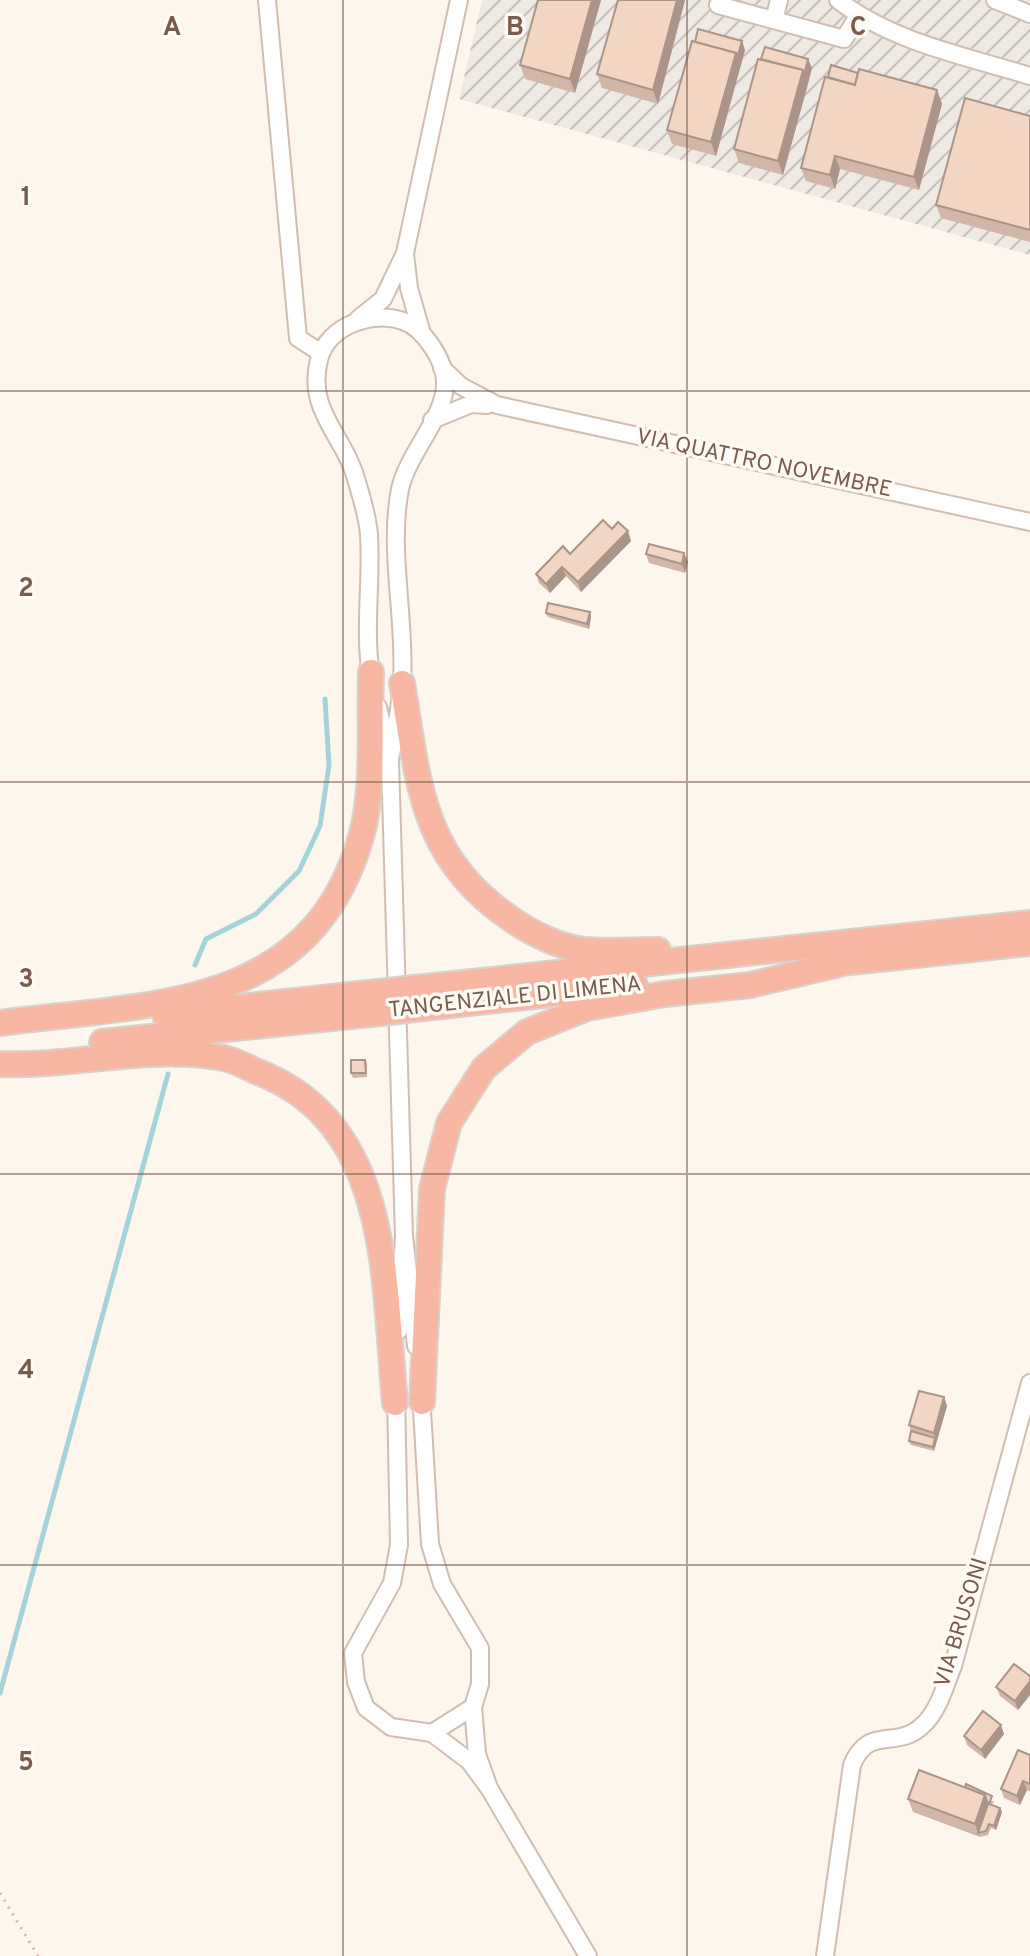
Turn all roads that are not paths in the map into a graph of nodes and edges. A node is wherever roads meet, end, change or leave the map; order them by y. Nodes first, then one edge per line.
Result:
1 (267, 0) edge
2 (459, 0) edge
3 (779, 0) edge
4 (838, 0) edge
5 (995, 0) edge
6 (718, 5) dead end
7 (1030, 14) edge
8 (858, 16) junction
9 (774, 20) junction
10 (1030, 76) edge
11 (405, 253) junction
12 (355, 322) junction
13 (422, 334) junction
14 (321, 353) junction
15 (442, 368) junction
16 (497, 405) junction
17 (432, 420) junction
18 (1030, 522) edge
19 (371, 672) junction
20 (402, 683) junction
21 (390, 760) junction
22 (1030, 923) edge
23 (1030, 943) edge
24 (796, 949) junction
25 (839, 964) junction
26 (415, 998) junction
27 (379, 1002) junction
28 (0, 1023) edge
29 (0, 1032) edge
30 (0, 1053) edge
31 (0, 1064) edge
32 (404, 1236) junction
33 (1030, 1383) edge
34 (422, 1402) junction
35 (395, 1403) junction
36 (473, 1707) junction
37 (432, 1733) junction
38 (489, 1788) junction
39 (588, 1956) edge
40 (825, 1956) edge

1 - 14 street
2 - 11 street
3 - 9 street
4 - 8 street
5 - 7 street
6 - 9 street
8 - 9 street
8 - 10 street
11 - 12 street
11 - 13 street
12 - 13 street
12 - 14 street
13 - 15 street
14 - 19 street
15 - 16 street, VIA QUATTRO NOVEMBRE
15 - 17 street
16 - 17 street, VIA QUATTRO NOVEMBRE
16 - 18 street, VIA QUATTRO NOVEMBRE
17 - 20 street
19 - 21 street
19 - 28 highway
20 - 21 street
20 - 24 highway
21 - 32 street
22 - 24 highway, TANGENZIALE DI LIMENA
23 - 25 highway, TANGENZIALE DI LIMENA
24 - 26 highway, TANGENZIALE DI LIMENA
25 - 26 highway, TANGENZIALE DI LIMENA
25 - 34 highway
26 - 27 highway, TANGENZIALE DI LIMENA, bridge
27 - 29 highway, TANGENZIALE DI LIMENA
27 - 30 highway, TANGENZIALE DI LIMENA
31 - 35 highway
32 - 34 street
32 - 35 street
33 - 40 street, VIA BRUSONI
34 - 36 street
35 - 37 street
36 - 37 street
36 - 38 street
37 - 38 street
38 - 39 street

